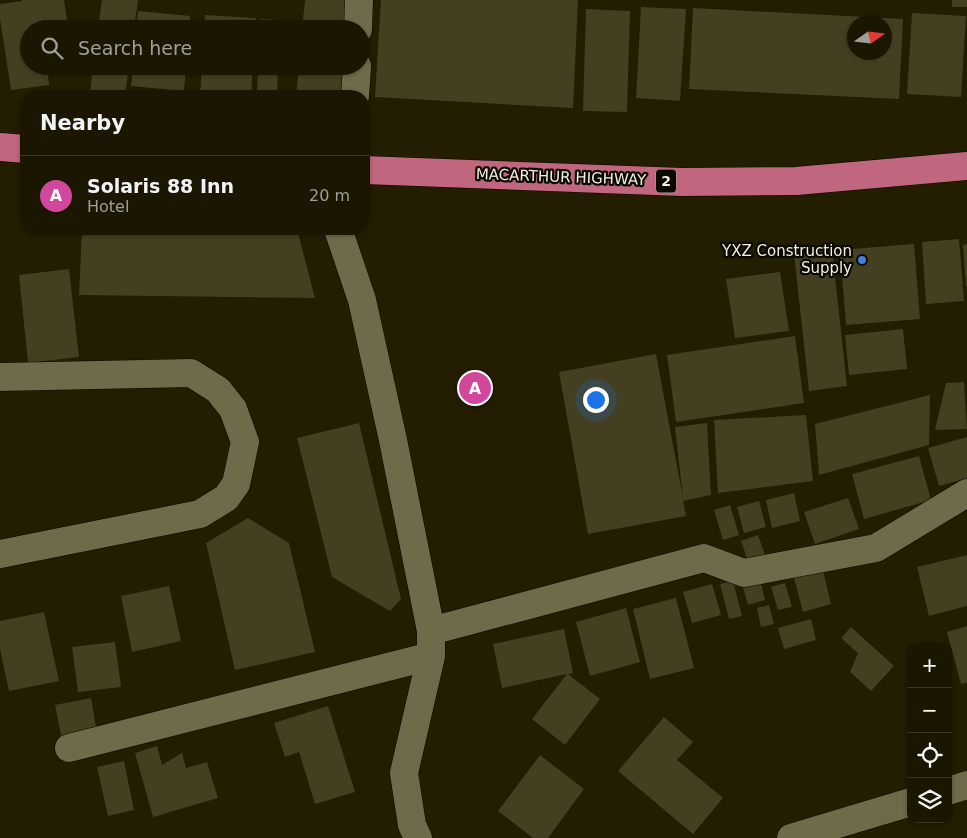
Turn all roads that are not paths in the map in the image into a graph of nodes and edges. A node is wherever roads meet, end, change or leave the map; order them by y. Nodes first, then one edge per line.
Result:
1 (359, 0) edge
2 (358, 20) edge
3 (356, 75) edge
4 (355, 90) edge
5 (0, 147) edge
6 (20, 148) edge
7 (967, 166) edge
8 (370, 170) edge
9 (340, 235) edge
10 (0, 376) edge
11 (967, 493) edge
12 (0, 554) edge
13 (431, 643) junction
14 (69, 748) dead end
15 (967, 785) edge
16 (952, 790) edge
17 (907, 803) edge
18 (418, 838) edge
19 (791, 838) edge

1 - 2 street
3 - 4 street
5 - 6 highway
7 - 8 highway, MACARTHUR HIGHWAY / 2
9 - 13 street
10 - 12 street
11 - 13 street
13 - 14 street
13 - 18 street
15 - 16 street
17 - 19 street

